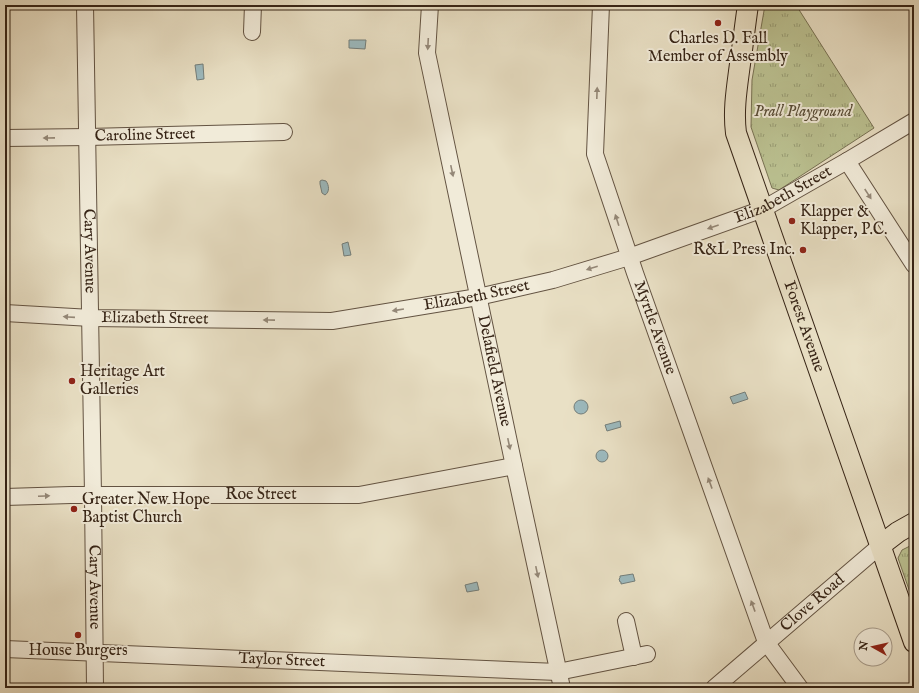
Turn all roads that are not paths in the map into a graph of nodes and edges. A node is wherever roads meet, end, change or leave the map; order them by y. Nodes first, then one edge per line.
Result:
1 (85, 5) edge
2 (253, 5) edge
3 (430, 5) edge
4 (601, 5) edge
5 (748, 5) edge
6 (252, 32) dead end
7 (914, 121) edge
8 (284, 132) dead end
9 (88, 137) junction
10 (5, 138) edge
11 (847, 161) junction
12 (763, 209) junction
13 (629, 256) junction
14 (914, 265) edge
15 (478, 297) junction
16 (5, 312) edge
17 (90, 318) junction
18 (514, 466) junction
19 (93, 495) junction
20 (5, 497) edge
21 (914, 523) edge
22 (881, 545) junction
23 (626, 621) dead end
24 (766, 642) junction
25 (914, 642) edge
26 (5, 649) edge
27 (95, 653) junction
28 (558, 672) junction
29 (95, 688) edge
30 (562, 688) edge
31 (714, 688) edge
32 (800, 688) edge

1 - 9 street, Cary Avenue
2 - 6 street
3 -> 15 street, Delafield Avenue
13 -> 4 street, Myrtle Avenue
5 - 12 main road, Forest Avenue
7 - 11 street, Elizabeth Street
8 - 9 street, Caroline Street
9 -> 10 street, Caroline Street
9 - 17 street, Cary Avenue
11 - 12 street, Elizabeth Street
11 -> 14 street
12 -> 13 street, Elizabeth Street
12 - 22 main road, Forest Avenue
13 -> 15 street, Elizabeth Street
24 -> 13 street, Myrtle Avenue
15 -> 17 street, Elizabeth Street
15 -> 18 street, Delafield Avenue
17 -> 16 street, Elizabeth Street
17 - 19 street, Cary Avenue
18 - 19 street, Roe Street
18 -> 28 street, Delafield Avenue
20 -> 19 street, Roe Street
19 - 27 street, Cary Avenue
21 - 22 main road, Clove Road
22 - 24 street, Clove Road
22 - 25 main road, Forest Avenue
23 - 28 street, Taylor Street
24 - 31 street, Clove Road
24 - 32 street, Myrtle Avenue
26 - 27 street, Taylor Street
27 - 28 street, Taylor Street
27 - 29 street, Cary Avenue
28 - 30 street, Delafield Avenue

